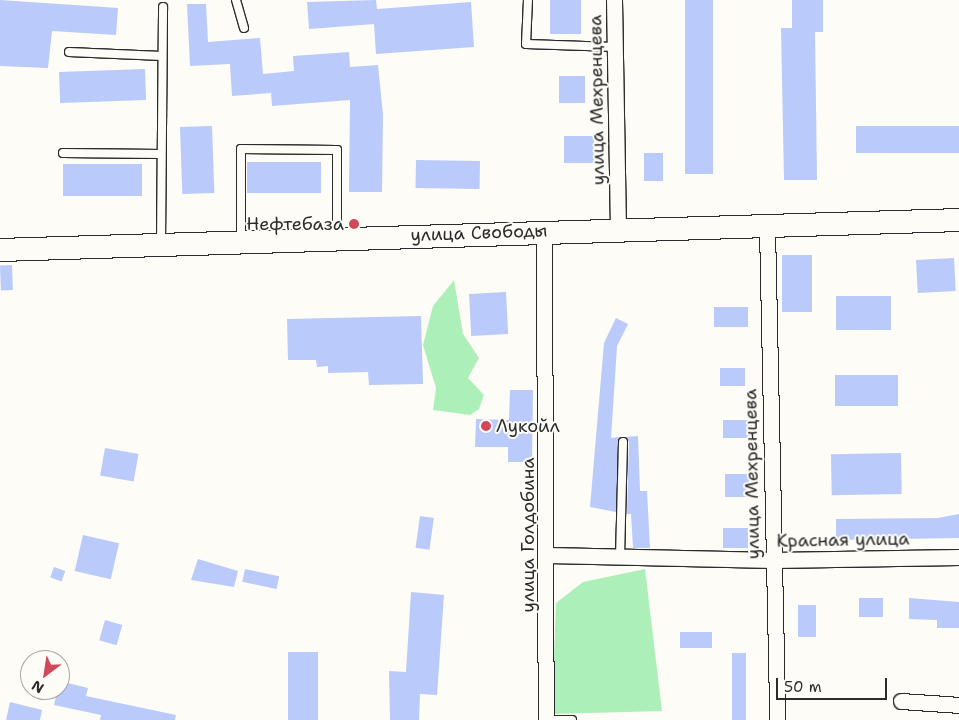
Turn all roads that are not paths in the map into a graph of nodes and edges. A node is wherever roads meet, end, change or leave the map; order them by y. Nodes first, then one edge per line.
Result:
1 (236, 0) edge
2 (528, 0) edge
3 (614, 0) edge
4 (163, 7) dead end
5 (244, 28) dead end
6 (615, 47) junction
7 (69, 52) dead end
8 (162, 56) junction
9 (63, 153) dead end
10 (161, 154) junction
11 (959, 220) edge
12 (766, 227) junction
13 (544, 230) junction
14 (618, 230) junction
15 (338, 238) junction
16 (241, 241) junction
17 (161, 244) junction
18 (0, 250) edge
19 (622, 442) dead end
20 (548, 555) junction
21 (620, 557) junction
22 (959, 557) edge
23 (773, 560) junction
24 (901, 701) dead end
25 (959, 705) edge
26 (546, 720) edge
27 (572, 720) edge
28 (777, 720) edge

1 - 5 lane
2 - 6 lane
3 - 6 street, улица Мехренцева
4 - 8 lane
6 - 14 street, улица Мехренцева
7 - 8 lane
8 - 10 lane
9 - 10 lane
10 - 17 lane
11 - 12 main road, улица Свободы
12 - 14 main road, улица Свободы
12 - 23 street, улица Мехренцева
13 - 14 main road, улица Свободы
13 - 15 main road, улица Свободы
13 - 20 street, улица Голдобина
15 - 16 main road, улица Свободы
15 - 16 lane
16 - 17 main road, улица Свободы
17 - 18 main road, улица Свободы
19 - 21 lane
20 - 21 street, Красная улица
20 - 26 street, улица Голдобина
21 - 23 street, Красная улица
22 - 23 street, Красная улица
23 - 28 street, улица Мехренцева
24 - 25 street
26 - 27 lane

